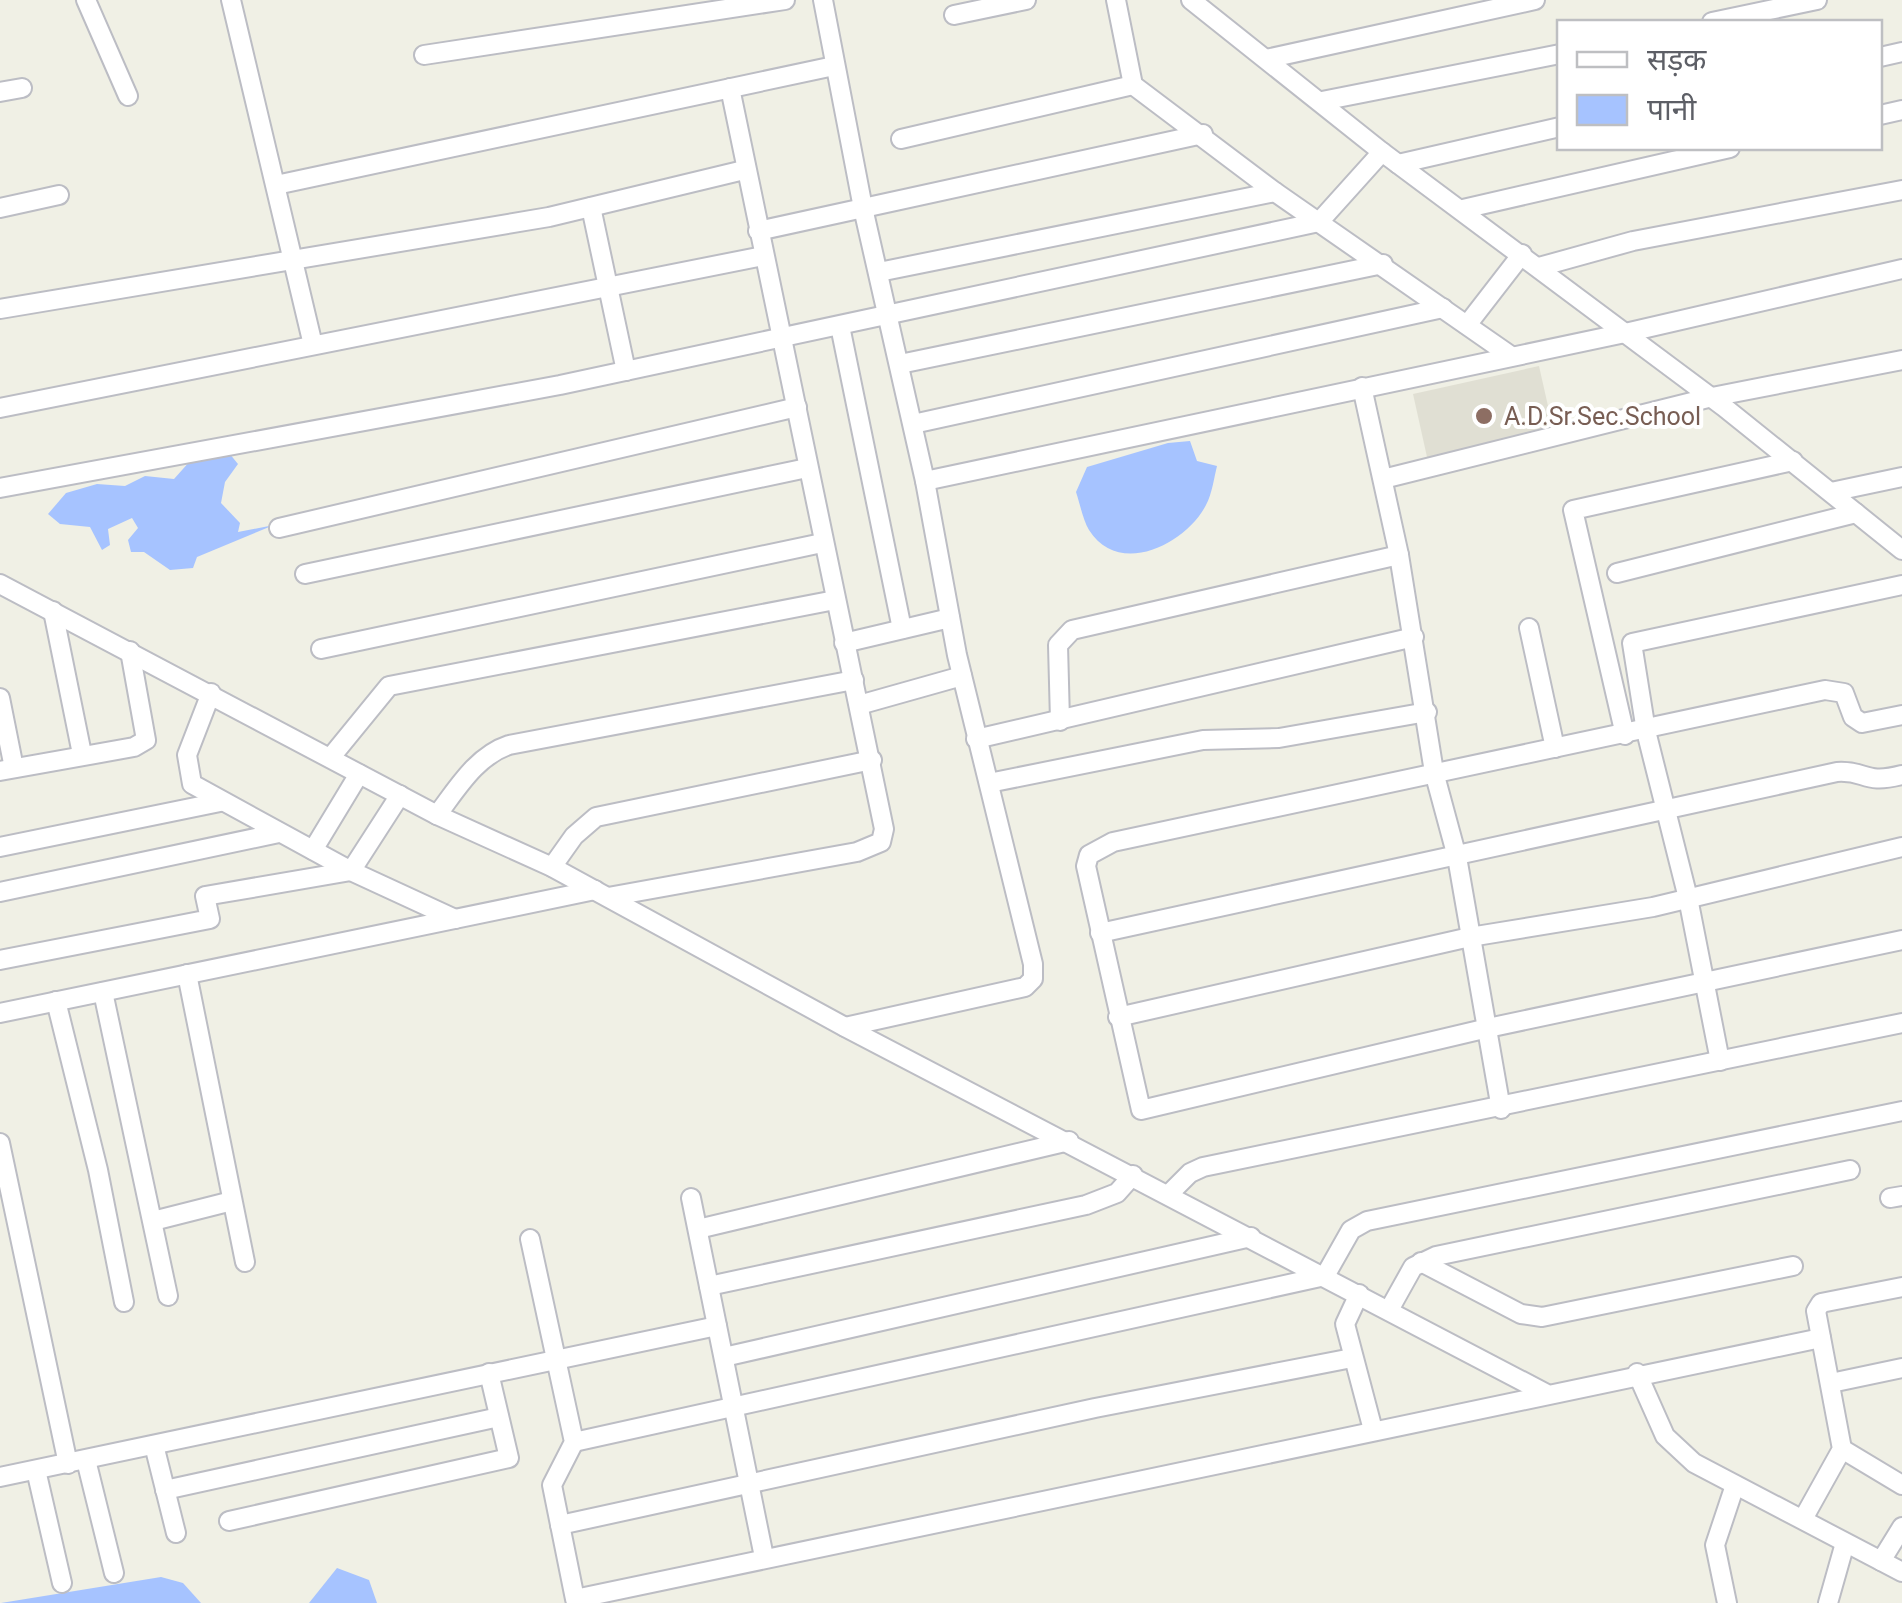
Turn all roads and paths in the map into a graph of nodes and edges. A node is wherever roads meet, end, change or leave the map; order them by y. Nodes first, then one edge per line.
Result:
1 (86, 0) edge
2 (231, 0) edge
3 (785, 0) edge
4 (823, 0) edge
5 (1026, 0) edge
6 (1116, 0) edge
7 (1191, 0) edge
8 (1535, 0) edge
9 (1817, 0) edge
10 (1502, 3) edge
11 (697, 6) edge
12 (954, 16) dead end
13 (1722, 20) edge
14 (424, 54) dead end
15 (1557, 55) edge
16 (1266, 59) junction
17 (834, 66) junction
18 (1133, 85) junction
19 (22, 88) dead end
20 (730, 88) junction
21 (0, 92) edge
22 (128, 96) dead end
23 (1322, 101) junction
24 (1557, 128) edge
25 (1203, 134) junction
26 (901, 139) dead end
27 (1721, 150) edge
28 (1382, 152) junction
29 (1398, 164) junction
30 (744, 170) junction
31 (276, 185) junction
32 (1902, 190) edge
33 (1275, 192) junction
34 (59, 196) dead end
35 (591, 207) junction
36 (0, 208) edge
37 (863, 208) junction
38 (1463, 208) junction
39 (1319, 222) junction
40 (758, 231) junction
41 (1522, 254) junction
42 (763, 256) junction
43 (296, 260) junction
44 (1383, 264) junction
45 (1539, 267) junction
46 (1902, 268) edge
47 (879, 272) junction
48 (608, 286) junction
49 (1443, 308) junction
50 (0, 309) edge
51 (887, 315) junction
52 (1466, 325) junction
53 (840, 326) junction
54 (1625, 333) junction
55 (780, 339) junction
56 (313, 344) junction
57 (1510, 356) junction
58 (1902, 360) edge
59 (900, 364) junction
60 (626, 371) junction
61 (1362, 387) junction
62 (1712, 397) junction
63 (797, 407) junction
64 (0, 408) edge
65 (913, 424) junction
66 (1793, 461) junction
67 (807, 468) junction
68 (1902, 477) edge
69 (1383, 480) junction
70 (925, 482) junction
71 (0, 488) edge
72 (1831, 492) junction
73 (1856, 513) junction
74 (279, 528) dead end
75 (822, 543) junction
76 (1902, 550) edge
77 (1399, 555) junction
78 (1617, 573) dead end
79 (305, 574) dead end
80 (0, 584) edge
81 (1902, 585) edge
82 (835, 600) junction
83 (52, 611) junction
84 (950, 618) junction
85 (1529, 628) dead end
86 (902, 630) junction
87 (1414, 637) junction
88 (844, 644) junction
89 (321, 649) dead end
90 (130, 651) junction
91 (962, 676) junction
92 (854, 680) junction
93 (211, 692) junction
94 (0, 698) edge
95 (859, 705) junction
96 (1426, 712) junction
97 (1902, 715) edge
98 (1060, 721) junction
99 (1646, 731) junction
100 (1625, 735) junction
101 (976, 739) junction
102 (1555, 748) junction
103 (82, 754) junction
104 (332, 757) junction
105 (872, 760) junction
106 (7, 770) edge
107 (1434, 772) junction
108 (359, 774) junction
109 (1902, 775) edge
110 (988, 783) junction
111 (400, 795) junction
112 (220, 802) junction
113 (1665, 810) junction
114 (437, 815) junction
115 (279, 834) junction
116 (0, 847) edge
117 (1902, 847) edge
118 (313, 850) junction
119 (1457, 856) junction
120 (552, 867) junction
121 (351, 871) junction
122 (0, 892) edge
123 (602, 894) junction
124 (1688, 898) junction
125 (456, 919) junction
126 (1100, 933) junction
127 (1470, 937) junction
128 (1902, 940) edge
129 (0, 960) edge
130 (186, 974) junction
131 (1705, 982) junction
132 (103, 992) junction
133 (56, 1001) junction
134 (0, 1013) edge
135 (1118, 1017) junction
136 (1902, 1023) edge
137 (845, 1027) junction
138 (1488, 1028) junction
139 (1720, 1061) junction
140 (1501, 1109) junction
141 (1902, 1111) edge
142 (1069, 1140) junction
143 (0, 1144) edge
144 (1850, 1170) dead end
145 (1133, 1175) junction
146 (1170, 1194) junction
147 (691, 1198) dead end
148 (232, 1202) junction
149 (153, 1221) junction
150 (698, 1229) junction
151 (1251, 1237) junction
152 (530, 1239) dead end
153 (245, 1262) dead end
154 (1421, 1262) junction
155 (1793, 1266) dead end
156 (1325, 1276) junction
157 (709, 1286) junction
158 (1902, 1288) edge
159 (1359, 1294) junction
160 (168, 1296) dead end
161 (124, 1302) dead end
162 (1388, 1310) junction
163 (717, 1326) junction
164 (1821, 1338) junction
165 (724, 1357) junction
166 (1352, 1358) junction
167 (558, 1360) junction
168 (1902, 1368) edge
169 (488, 1373) junction
170 (1637, 1373) junction
171 (1831, 1383) junction
172 (1546, 1393) junction
173 (734, 1408) junction
174 (499, 1417) junction
175 (1372, 1430) junction
176 (574, 1442) junction
177 (154, 1446) junction
178 (1842, 1449) junction
179 (77, 1462) junction
180 (36, 1470) junction
181 (0, 1477) edge
182 (750, 1484) junction
183 (1902, 1484) edge
184 (1735, 1485) junction
185 (165, 1490) junction
186 (1803, 1519) junction
187 (229, 1522) dead end
188 (560, 1525) junction
189 (1902, 1527) edge
190 (176, 1532) dead end
191 (1845, 1543) junction
192 (764, 1556) junction
193 (1881, 1561) junction
194 (1902, 1572) edge
195 (114, 1573) dead end
196 (62, 1583) dead end
197 (576, 1599) junction
198 (556, 1603) edge
199 (1727, 1603) edge
200 (1828, 1603) edge

1 - 22 street
2 - 31 street
3 - 11 street
4 - 17 street
5 - 12 street
6 - 18 street
7 - 16 street
8 - 10 street
9 - 13 street
10 - 16 street
11 - 14 street
15 - 23 street
16 - 23 street
17 - 20 street
17 - 37 street
18 - 25 street
18 - 26 street
19 - 21 street
20 - 30 street
20 - 31 street
23 - 28 street
24 - 29 street
25 - 33 street
25 - 37 street
27 - 38 street
28 - 29 street
28 - 39 street
29 - 38 street
30 - 35 street
30 - 40 street
31 - 43 street
32 - 45 street
33 - 39 street
33 - 47 street
34 - 36 street
35 - 43 street
35 - 48 street
37 - 40 street
37 - 47 street
38 - 41 street
39 - 44 street
39 - 51 street
40 - 42 street
41 - 45 street
41 - 52 street
42 - 48 street
42 - 55 street
43 - 50 street
43 - 56 street
44 - 49 street
44 - 59 street
45 - 54 street
46 - 54 street
47 - 51 street
48 - 56 street
48 - 60 street
49 - 52 street
49 - 65 street
51 - 53 street
51 - 59 street
52 - 57 street
53 - 55 street
53 - 86 street
54 - 57 street
54 - 62 street
55 - 60 street
55 - 63 street
56 - 64 street
57 - 61 street
58 - 62 street
59 - 65 street
60 - 71 street
61 - 69 street
61 - 70 street
62 - 66 street
62 - 69 street
63 - 67 street
63 - 74 street
65 - 70 street
66 - 72 street
66 - 100 street
67 - 75 street
67 - 79 street
68 - 72 street
69 - 77 street
70 - 84 street
72 - 73 street
73 - 76 street
73 - 78 street
75 - 82 street
75 - 89 street
77 - 87 street
77 - 98 street
80 - 83 street
81 - 99 street
82 - 88 street
82 - 104 street
83 - 90 street
83 - 103 street
84 - 86 street
84 - 91 street
85 - 102 street
86 - 88 street
87 - 96 street
87 - 98 street
88 - 92 street
90 - 93 street
90 - 103 street
91 - 95 street
91 - 101 street
92 - 95 street
92 - 114 street
93 - 104 street
93 - 112 street
94 - 106 street
95 - 105 street
96 - 107 street
96 - 110 street
97 - 99 street
98 - 101 street
99 - 100 street
99 - 113 street
100 - 102 street
101 - 110 street
102 - 107 street
103 - 106 street
104 - 108 street
105 - 120 street
105 - 123 street
107 - 119 street
107 - 126 street
108 - 111 street
108 - 118 street
109 - 113 street
110 - 137 street
111 - 114 street
111 - 121 street
112 - 115 street
112 - 116 street
113 - 119 street
113 - 124 street
114 - 120 street
115 - 118 street
115 - 122 street
117 - 124 street
118 - 121 street
119 - 126 street
119 - 127 street
120 - 123 street
121 - 125 street
121 - 129 street
123 - 125 street
123 - 137 street
124 - 127 street
124 - 131 street
125 - 130 street
126 - 135 street
127 - 135 street
127 - 138 street
128 - 131 street
130 - 132 street
130 - 148 street
131 - 138 street
131 - 139 street
132 - 133 street
132 - 149 street
133 - 134 street
133 - 161 street
135 - 138 street
136 - 139 street
137 - 142 street
138 - 140 street
139 - 140 street
140 - 146 street
141 - 156 street
142 - 145 street
142 - 150 street
143 - 179 street
144 - 154 street
145 - 146 street
145 - 157 street
146 - 151 street
147 - 150 street
148 - 149 street
148 - 153 street
149 - 160 street
150 - 157 street
151 - 156 street
151 - 165 street
152 - 167 street
154 - 155 street
154 - 162 street
156 - 159 street
156 - 173 street
157 - 163 street
158 - 164 street
159 - 162 street
159 - 166 street
162 - 172 street
163 - 165 street
163 - 167 street
164 - 170 street
164 - 171 street
165 - 173 street
166 - 175 street
166 - 182 street
167 - 169 street
167 - 176 street
168 - 171 street
169 - 174 street
169 - 177 street
170 - 172 street
170 - 184 street
171 - 178 street
172 - 175 street
173 - 176 street
173 - 182 street
174 - 185 street
174 - 187 street
175 - 192 street
176 - 188 street
177 - 179 street
177 - 185 street
178 - 183 street
178 - 186 street
179 - 180 street
179 - 195 street
180 - 181 street
180 - 196 street
182 - 188 street
182 - 192 street
184 - 186 street
184 - 199 street
185 - 190 street
186 - 191 street
188 - 197 street
189 - 193 street
191 - 193 street
191 - 200 street
192 - 197 street
193 - 194 street
197 - 198 street

